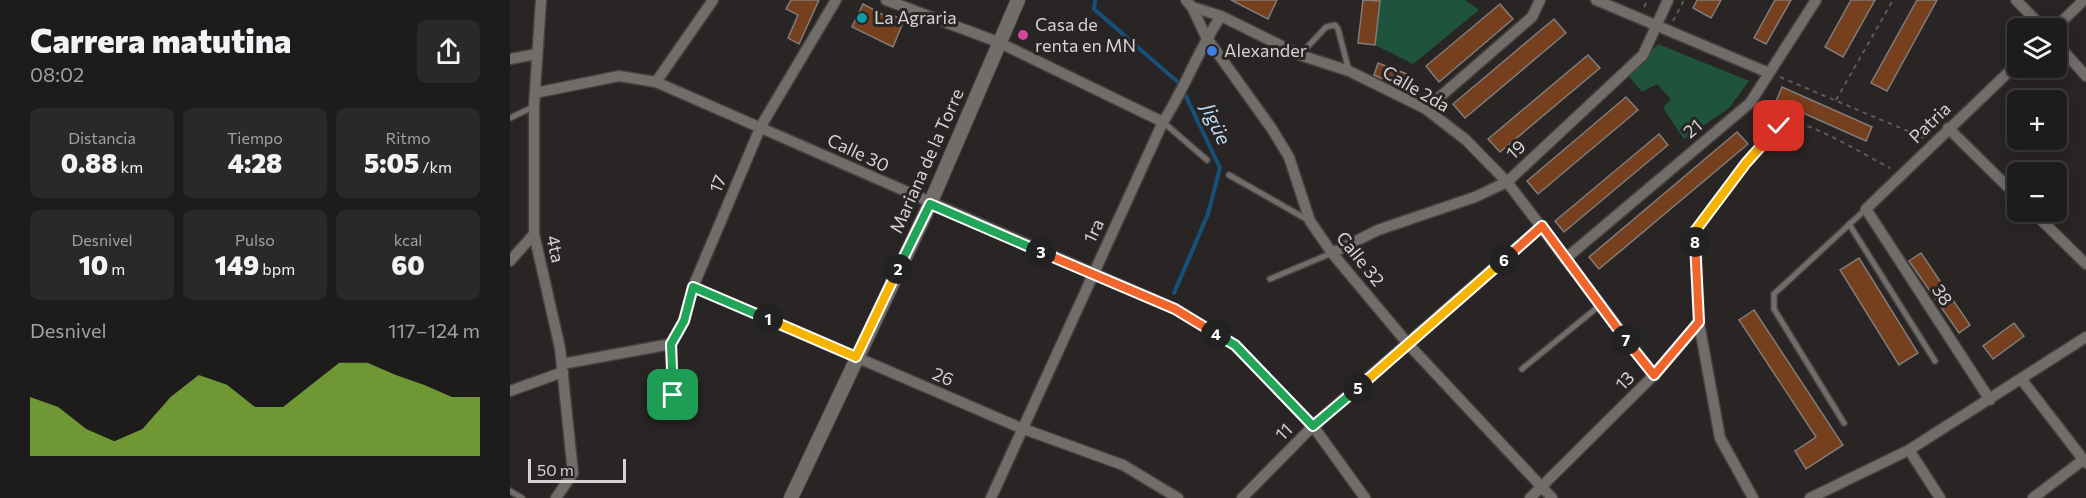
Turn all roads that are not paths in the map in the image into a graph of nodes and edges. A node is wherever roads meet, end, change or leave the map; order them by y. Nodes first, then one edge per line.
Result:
1 (541, 0) edge
2 (713, 0) edge
3 (836, 0) edge
4 (886, 0) edge
5 (1018, 0) edge
6 (1540, 0) edge
7 (1596, 0) edge
8 (1668, 0) edge
9 (1816, 0) edge
10 (2016, 0) edge
11 (2084, 0) edge
12 (1189, 4) edge
13 (922, 5) edge
14 (1221, 16) junction
15 (2033, 18) edge
16 (2065, 18) edge
17 (1655, 25) junction
18 (1206, 37) junction
19 (998, 42) junction
20 (537, 54) junction
21 (1300, 55) junction
22 (2067, 55) edge
23 (510, 59) edge
24 (1349, 71) junction
25 (1769, 73) junction
26 (2007, 73) edge
27 (2086, 76) edge
28 (656, 82) junction
29 (535, 93) junction
30 (534, 106) junction
31 (1426, 109) junction
32 (510, 118) edge
33 (1163, 122) junction
34 (761, 126) junction
35 (1948, 128) junction
36 (1207, 160) dead end
37 (1229, 175) dead end
38 (1507, 182) junction
39 (2007, 185) edge
40 (930, 204) junction
41 (1866, 209) junction
42 (1310, 221) junction
43 (2043, 222) edge
44 (1850, 224) junction
45 (1542, 226) junction
46 (1695, 231) road end
47 (534, 234) junction
48 (1332, 253) junction
49 (1565, 259) junction
50 (510, 261) edge
51 (2086, 264) edge
52 (1092, 274) junction
53 (1270, 279) dead end
54 (693, 287) junction
55 (1599, 306) junction
56 (1699, 322) junction
57 (2086, 338) edge
58 (671, 344) junction
59 (1409, 345) junction
60 (856, 357) junction
61 (1935, 361) dead end
62 (562, 368) junction
63 (1522, 369) dead end
64 (1654, 375) junction
65 (2022, 380) junction
66 (510, 390) edge
67 (673, 395) dead end
68 (1990, 400) junction
69 (1844, 423) dead end
70 (1313, 426) junction
71 (1021, 428) junction
72 (1910, 450) junction
73 (2085, 462) edge
74 (1543, 487) junction
75 (510, 491) edge
76 (992, 497) edge
77 (522, 498) edge
78 (556, 498) edge
79 (791, 498) edge
80 (1178, 498) edge
81 (1242, 498) edge
82 (1365, 498) edge
83 (1530, 498) edge
84 (1552, 498) edge
85 (1753, 498) edge
86 (1810, 498) edge
87 (1940, 498) edge
88 (2033, 498) edge

1 - 20 street, 4ta
2 - 28 street
3 - 34 street, 17
4 - 13 street
5 - 19 street, Mariana de la Torre
6 - 31 street
7 - 17 street
8 - 17 street, 19
9 - 25 street, 21
10 - 15 street
11 - 16 street
12 - 14 street, Calle 2da
12 - 18 street, Calle 32
13 - 19 street
14 - 18 street, 1ra
14 - 21 street, Calle 2da
17 - 25 street
17 - 38 street, 19
18 - 33 street, 1ra
18 - 42 street, Calle 32
19 - 33 street
19 - 40 street, Mariana de la Torre
20 - 23 street
20 - 29 street, 4ta
21 - 24 street, Calle 2da
21 - 24 lane
22 - 27 street
24 - 31 street, Calle 2da
25 - 49 street, 21
26 - 35 street, Patria
28 - 29 street, Calle 30
28 - 34 street, Calle 30
29 - 30 street, 4ta
30 - 32 lane
30 - 47 street, 4ta
31 - 38 street, Calle 2da
33 - 36 lane
33 - 52 street, 1ra
34 - 40 street, Calle 30
34 - 54 street, 17
35 - 39 street
35 - 41 street, Patria
37 - 42 lane
38 - 45 street, Calle 2da
38 - 48 street, 19
40 - 52 street, Calle 30
40 - 60 street, Mariana de la Torre
41 - 44 lane
41 - 68 street, 38
42 - 48 street, Calle 32
43 - 51 street
44 - 61 lane
44 - 69 lane
45 - 49 street, Calle 2da
45 - 59 street, 11
46 - 56 street
47 - 50 street
47 - 62 street, 4ta
48 - 53 lane
48 - 59 street, Calle 32
49 - 55 street, Calle 2da
52 - 70 street, Calle 30
52 - 71 street, 1ra
54 - 58 street, 17
54 - 60 street, 26
55 - 63 lane
55 - 64 street, Calle 2da
56 - 64 street, 13
56 - 85 street
57 - 65 street
58 - 62 street
58 - 67 street, 17
59 - 70 street, 11
59 - 74 street, Calle 32
60 - 71 street, 26
60 - 79 street, Mariana de la Torre
62 - 66 street
62 - 78 street, 4ta
64 - 74 street, 13
65 - 68 street
65 - 73 street
68 - 72 street
70 - 81 street, 11
70 - 82 street, Calle 30
71 - 76 street, 1ra
71 - 80 street, 26
72 - 86 street
72 - 87 street
73 - 88 street
74 - 83 street, 13
74 - 84 street, Calle 32
75 - 77 lane

